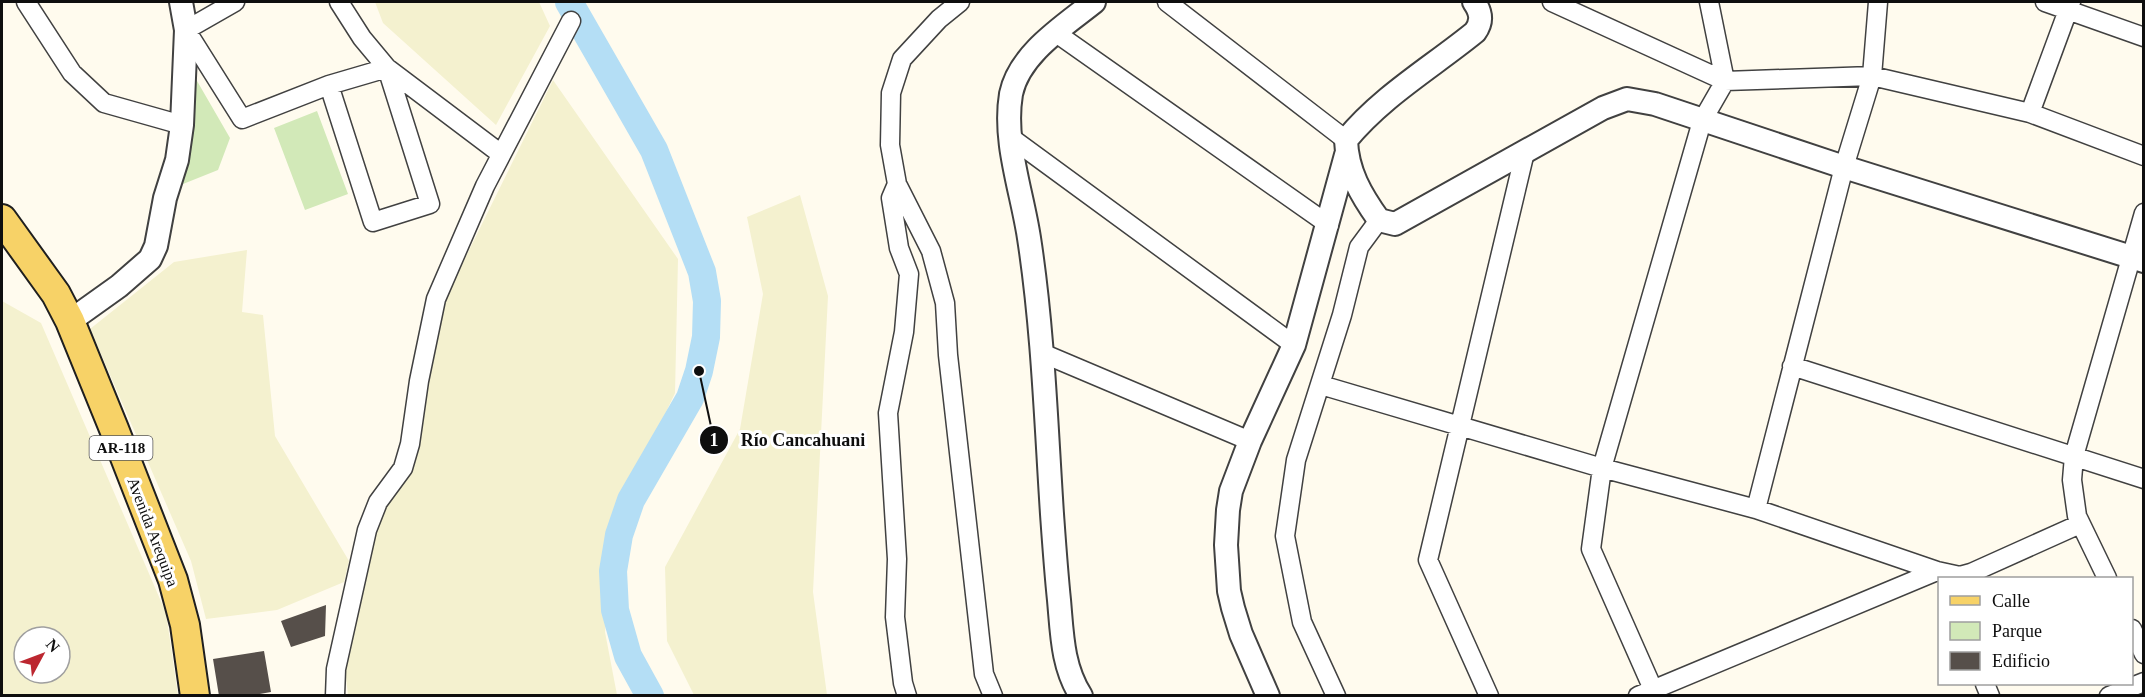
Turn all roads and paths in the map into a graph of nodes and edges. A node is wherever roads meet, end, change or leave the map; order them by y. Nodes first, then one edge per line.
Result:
1 (26, 2) edge
2 (182, 2) edge
3 (235, 2) edge
4 (339, 2) edge
5 (960, 2) edge
6 (1094, 2) edge
7 (1167, 2) edge
8 (1474, 2) edge
9 (1552, 2) edge
10 (1709, 2) edge
11 (1878, 2) edge
12 (2045, 2) edge
13 (2069, 6) edge
14 (571, 21) dead end
15 (186, 30) junction
16 (1056, 33) junction
17 (2144, 38) edge
18 (387, 68) junction
19 (1872, 76) junction
20 (1725, 81) junction
21 (329, 85) junction
22 (2030, 113) junction
23 (1702, 121) junction
24 (182, 124) junction
25 (1010, 137) junction
26 (1346, 147) junction
27 (1525, 152) junction
28 (501, 154) junction
29 (2144, 156) edge
30 (1844, 167) junction
31 (897, 184) junction
32 (2144, 213) edge
33 (2, 219) edge
34 (1379, 220) junction
35 (1329, 225) junction
36 (2137, 259) edge
37 (70, 321) junction
38 (1294, 345) junction
39 (1042, 353) junction
40 (1792, 366) junction
41 (1321, 385) junction
42 (1460, 425) junction
43 (1250, 441) junction
44 (2074, 456) junction
45 (1602, 468) junction
46 (2144, 479) edge
47 (1756, 509) junction
48 (2080, 524) junction
49 (1939, 575) edge
50 (2106, 577) edge
51 (2133, 631) edge
52 (2144, 654) edge
53 (2144, 682) edge
54 (1649, 693) edge
55 (195, 696) edge
56 (335, 696) edge
57 (907, 696) edge
58 (993, 696) edge
59 (1082, 696) edge
60 (1268, 696) edge
61 (1335, 696) edge
62 (1489, 696) edge
63 (2109, 696) edge

1 - 24 street
2 - 15 street
3 - 15 street
4 - 18 street
5 - 31 street
6 - 16 street
7 - 26 street
8 - 26 street
9 - 20 street
10 - 20 street
11 - 19 street
12 - 13 street
13 - 17 street
13 - 22 street
14 - 28 street
15 - 21 street
15 - 24 street
16 - 25 street
16 - 35 street
18 - 21 street
18 - 21 street
18 - 28 street
19 - 20 street
19 - 22 street
19 - 30 street
20 - 23 street
22 - 29 street
23 - 27 street
23 - 30 street
23 - 45 street
24 - 37 street
25 - 38 street
25 - 39 street
26 - 34 street
26 - 35 street
27 - 34 street
27 - 42 street
28 - 56 street
30 - 36 street
30 - 40 street
31 - 57 street
31 - 58 street
32 - 36 street
33 - 37 main road, Avenida Arequipa / AR-118
34 - 41 street
35 - 38 street
36 - 44 street
37 - 55 main road, Avenida Arequipa / AR-118
38 - 43 street
39 - 43 street
39 - 59 street
40 - 44 street
40 - 47 street
41 - 42 street
41 - 61 street
42 - 45 street
42 - 62 street
43 - 60 street
44 - 46 street
44 - 48 street
45 - 47 street
45 - 54 street
47 - 49 street
48 - 49 street
48 - 50 street
49 - 54 street
51 - 52 street
53 - 63 street

